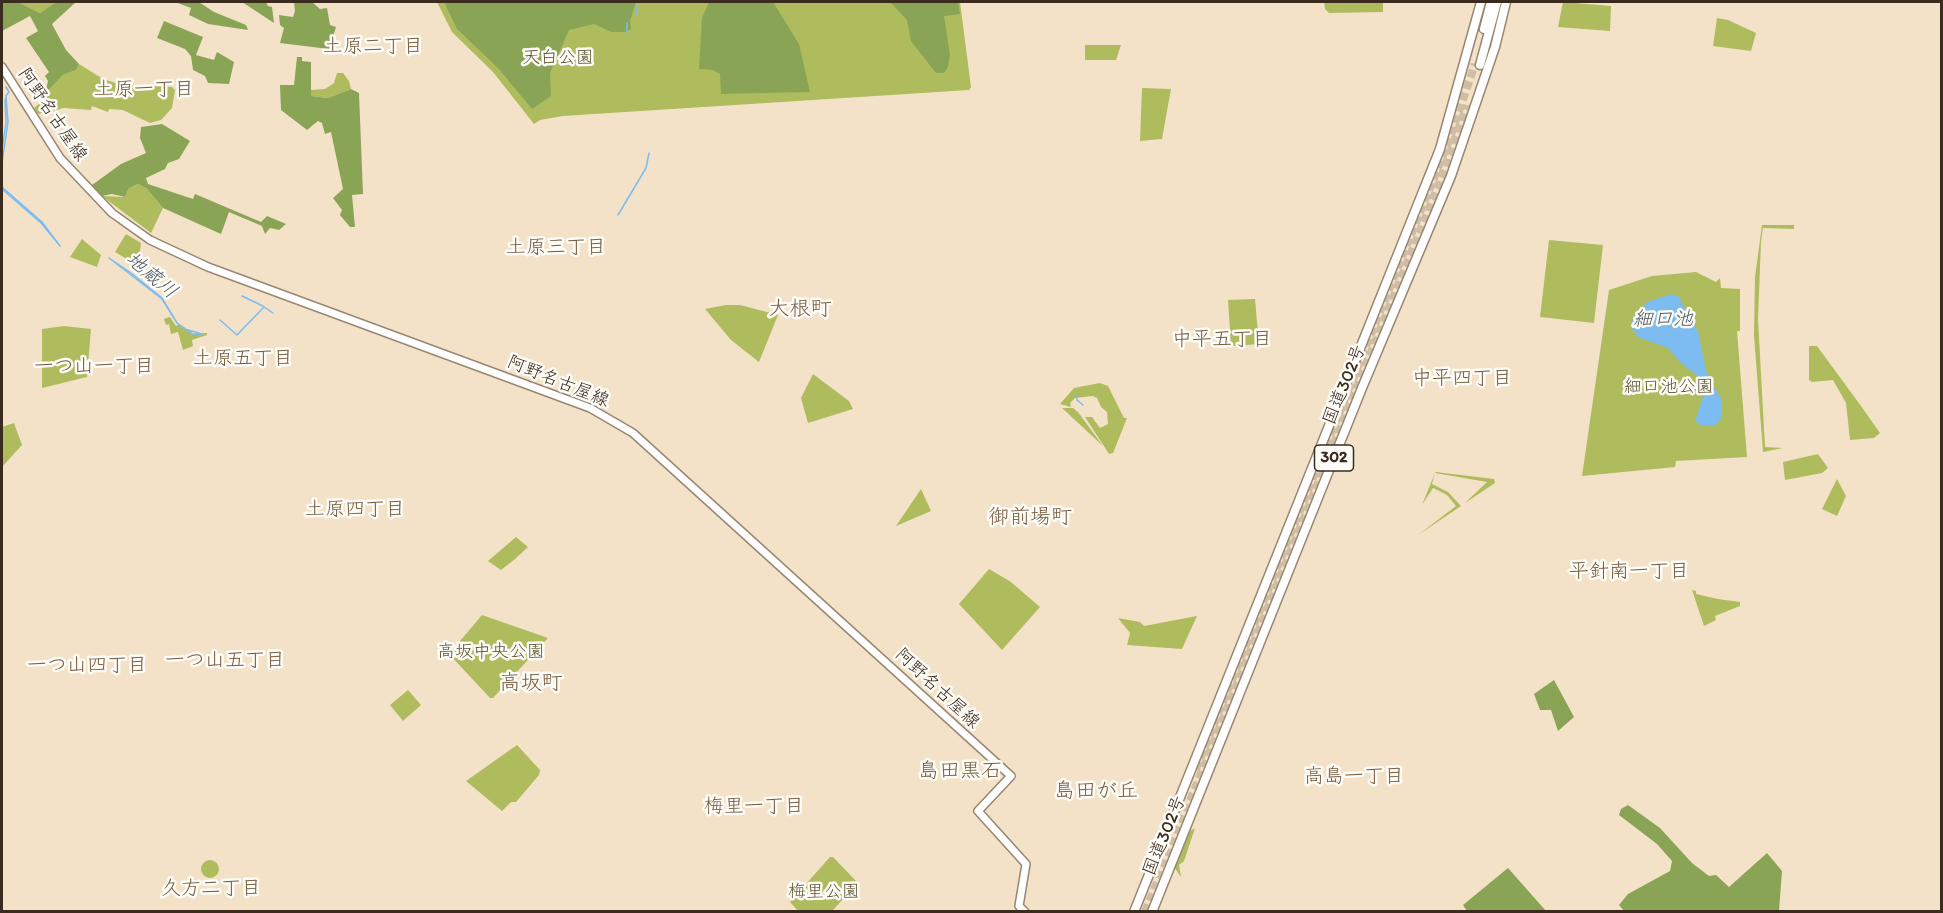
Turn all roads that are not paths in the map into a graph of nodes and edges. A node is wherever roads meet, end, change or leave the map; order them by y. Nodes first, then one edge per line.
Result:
1 (1481, 2) edge
2 (1491, 2) edge
3 (1497, 2) edge
4 (1506, 2) edge
5 (2, 67) edge
6 (1025, 912) edge
7 (1134, 912) edge
8 (1152, 912) edge

1 - 7 highway, 国道302号 / 302
2 - 3 highway
4 - 8 highway, 国道302号 / 302
5 - 6 main road, 阿野名古屋線

